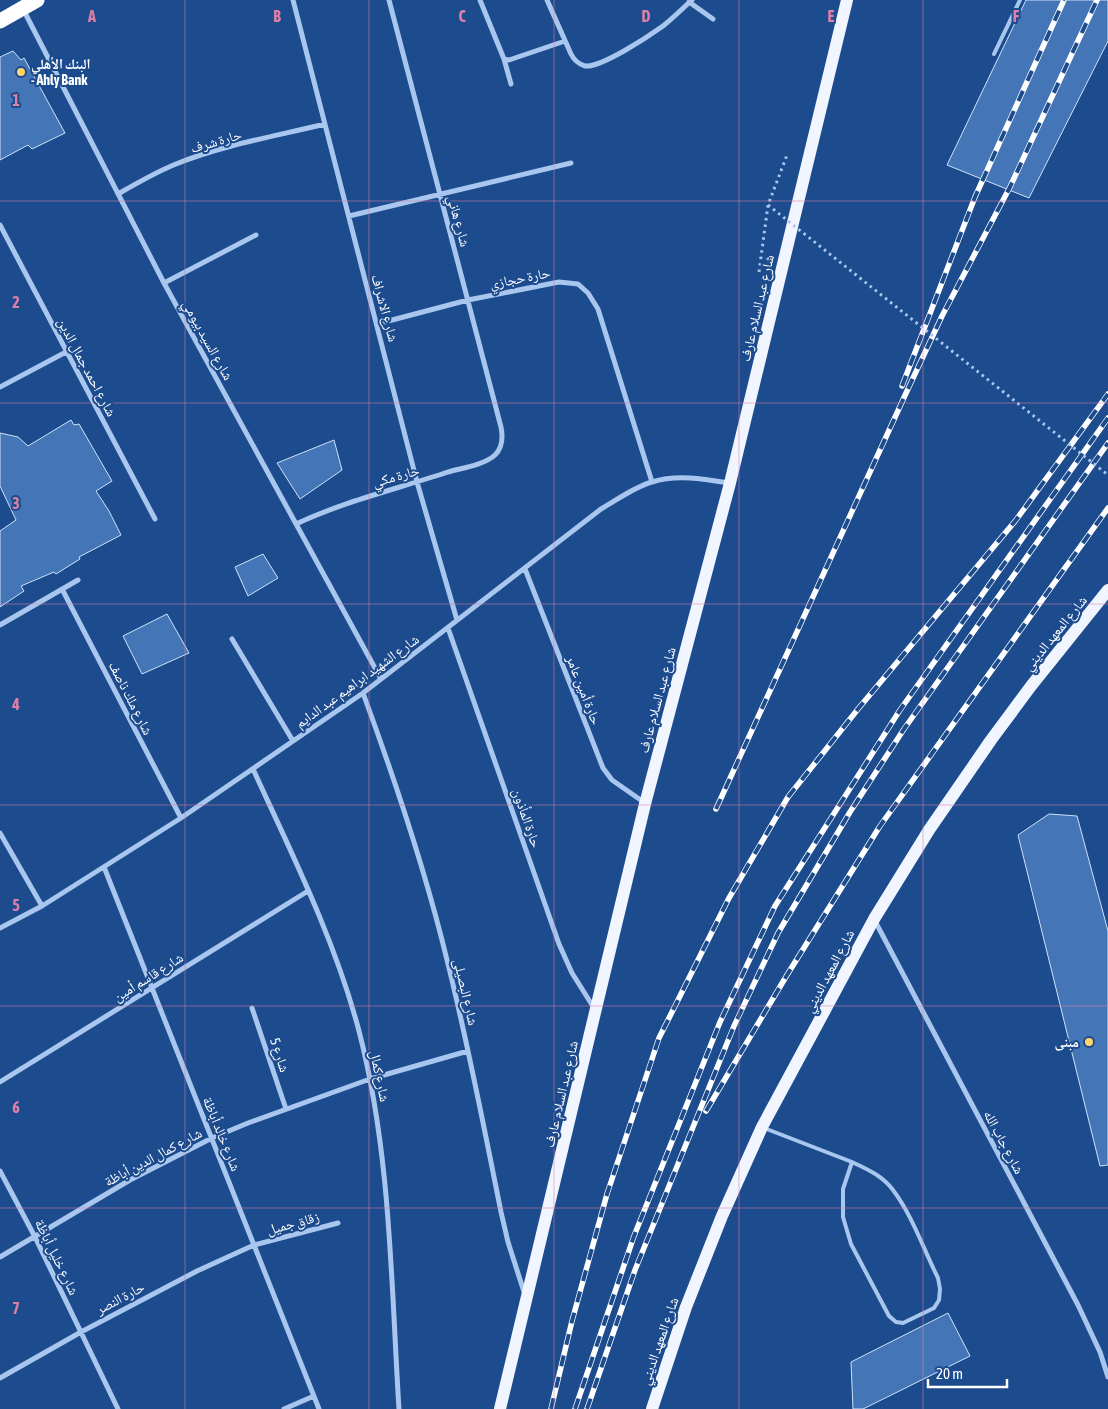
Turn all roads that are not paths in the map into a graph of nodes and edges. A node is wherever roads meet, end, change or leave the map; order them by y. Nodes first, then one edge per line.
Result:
1 (37, 0) edge
2 (292, 0) edge
3 (389, 0) edge
4 (480, 0) edge
5 (547, 0) edge
6 (846, 0) edge
7 (1020, 0) edge
8 (691, 1) edge
9 (23, 8) junction
10 (713, 19) dead end
11 (0, 21) edge
12 (565, 41) junction
13 (994, 54) dead end
14 (504, 59) junction
15 (511, 84) dead end
16 (325, 124) junction
17 (571, 163) dead end
18 (118, 194) junction
19 (440, 194) junction
20 (349, 216) junction
21 (0, 224) edge
22 (256, 235) dead end
23 (164, 283) junction
24 (468, 300) junction
25 (377, 324) junction
26 (66, 352) junction
27 (0, 387) edge
28 (500, 447) joint
29 (417, 482) junction
30 (652, 482) junction
31 (730, 483) junction
32 (156, 519) dead end
33 (296, 524) junction
34 (524, 569) junction
35 (78, 580) dead end
36 (62, 589) junction
37 (1108, 590) edge
38 (457, 620) junction
39 (0, 625) edge
40 (448, 628) junction
41 (232, 640) dead end
42 (381, 679) junction
43 (363, 692) junction
44 (292, 741) junction
45 (253, 769) junction
46 (645, 804) junction
47 (180, 818) junction
48 (0, 833) edge
49 (104, 867) junction
50 (308, 891) junction
51 (42, 906) junction
52 (874, 919) junction
53 (0, 928) edge
54 (152, 988) junction
55 (252, 1008) dead end
56 (596, 1011) junction
57 (468, 1050) junction
58 (370, 1079) junction
59 (0, 1082) edge
60 (286, 1109) junction
61 (762, 1127) junction
62 (212, 1138) junction
63 (852, 1162) junction
64 (0, 1171) edge
65 (338, 1223) dead end
66 (35, 1236) junction
67 (254, 1245) junction
68 (0, 1257) edge
69 (527, 1301) junction
70 (81, 1332) junction
71 (1108, 1377) edge
72 (0, 1378) edge
73 (314, 1396) junction
74 (118, 1409) edge
75 (284, 1409) edge
76 (319, 1409) edge
77 (399, 1409) edge
78 (500, 1409) edge
79 (652, 1409) edge

1 - 9 highway
2 - 16 street, شارع الاشراف
3 - 19 street, شارع هاني
4 - 14 street
5 - 12 street
6 - 31 main road, شارع عبد السلام عارف
7 - 13 lane
8 - 10 street
8 - 12 street
9 - 11 highway
9 - 18 street, شارع السيد بيومي
12 - 14 street
14 - 15 street
16 - 18 street, حارة شرف
16 - 20 street, شارع الاشراف
17 - 19 street
18 - 23 street, شارع السيد بيومي
19 - 20 street
19 - 24 street, شارع هاني
20 - 25 street, شارع الاشراف
21 - 26 street, شارع احمد جمال الدين
22 - 23 street
23 - 33 street, شارع السيد بيومي
24 - 25 street, حارة حجازي
24 - 28 street, شارع هاني
24 - 30 street, حارة حجازي
25 - 29 street, شارع الاشراف
26 - 27 street
26 - 32 street, شارع احمد جمال الدين
28 - 29 street, حارة مكي
29 - 33 street, حارة مكي
29 - 38 street, شارع الاشراف
30 - 31 street, شارع الشهيد ابراهيم عبد الدايم
30 - 34 street, شارع الشهيد ابراهيم عبد الدايم
31 - 46 main road, شارع عبد السلام عارف
33 - 42 street, شارع السيد بيومي
34 - 38 street, شارع الشهيد ابراهيم عبد الدايم
34 - 46 street, حارة أمين عامر
35 - 36 street
36 - 39 street
36 - 47 street, شارع ملك ناصف
37 - 52 main road, شارع المعهد الديني
38 - 40 street, شارع الشهيد ابراهيم عبد الدايم
40 - 42 street, شارع الشهيد ابراهيم عبد الدايم
40 - 56 street, حارة المأذون
41 - 44 street
42 - 43 street, شارع الشهيد ابراهيم عبد الدايم
43 - 44 street, شارع الشهيد ابراهيم عبد الدايم
43 - 57 street, شارع البصيلى
44 - 45 street, شارع الشهيد ابراهيم عبد الدايم
45 - 47 street, شارع الشهيد ابراهيم عبد الدايم
45 - 50 street, شارع كمال
46 - 56 main road, شارع عبد السلام عارف
47 - 49 street, شارع الشهيد ابراهيم عبد الدايم
48 - 51 street
49 - 51 street, شارع الشهيد ابراهيم عبد الدايم
49 - 54 street, شارع خالد أباظة
50 - 54 street, شارع قاسم أمين
50 - 58 street, شارع كمال
51 - 53 street, شارع الشهيد ابراهيم عبد الدايم
52 - 61 main road, شارع المعهد الديني
52 - 71 street, شارع جاب الله
54 - 59 street, شارع قاسم أمين
54 - 62 street, شارع خالد أباظة
55 - 60 street, شارع 5
56 - 69 main road, شارع عبد السلام عارف
57 - 58 street, شارع كمال الدين أباظة
57 - 69 street, شارع البصيلى
58 - 60 street, شارع كمال الدين أباظة
58 - 77 street, شارع كمال
60 - 62 street, شارع كمال الدين أباظة
61 - 63 lane
61 - 79 main road, شارع المعهد الديني
62 - 66 street, شارع كمال الدين أباظة
62 - 67 street, شارع خالد أباظة
63 - 63 lane
64 - 66 street, شارع خليل أباظة
65 - 67 street, زقاق جميل
66 - 68 street, شارع كمال الدين أباظة
66 - 70 street, شارع خليل أباظة
67 - 70 street, حارة النصر
67 - 73 street, شارع خالد أباظة
69 - 78 main road, شارع عبد السلام عارف
70 - 72 street, حارة النصر
70 - 74 street, شارع خليل أباظة
73 - 75 street
73 - 76 street, شارع خالد أباظة

